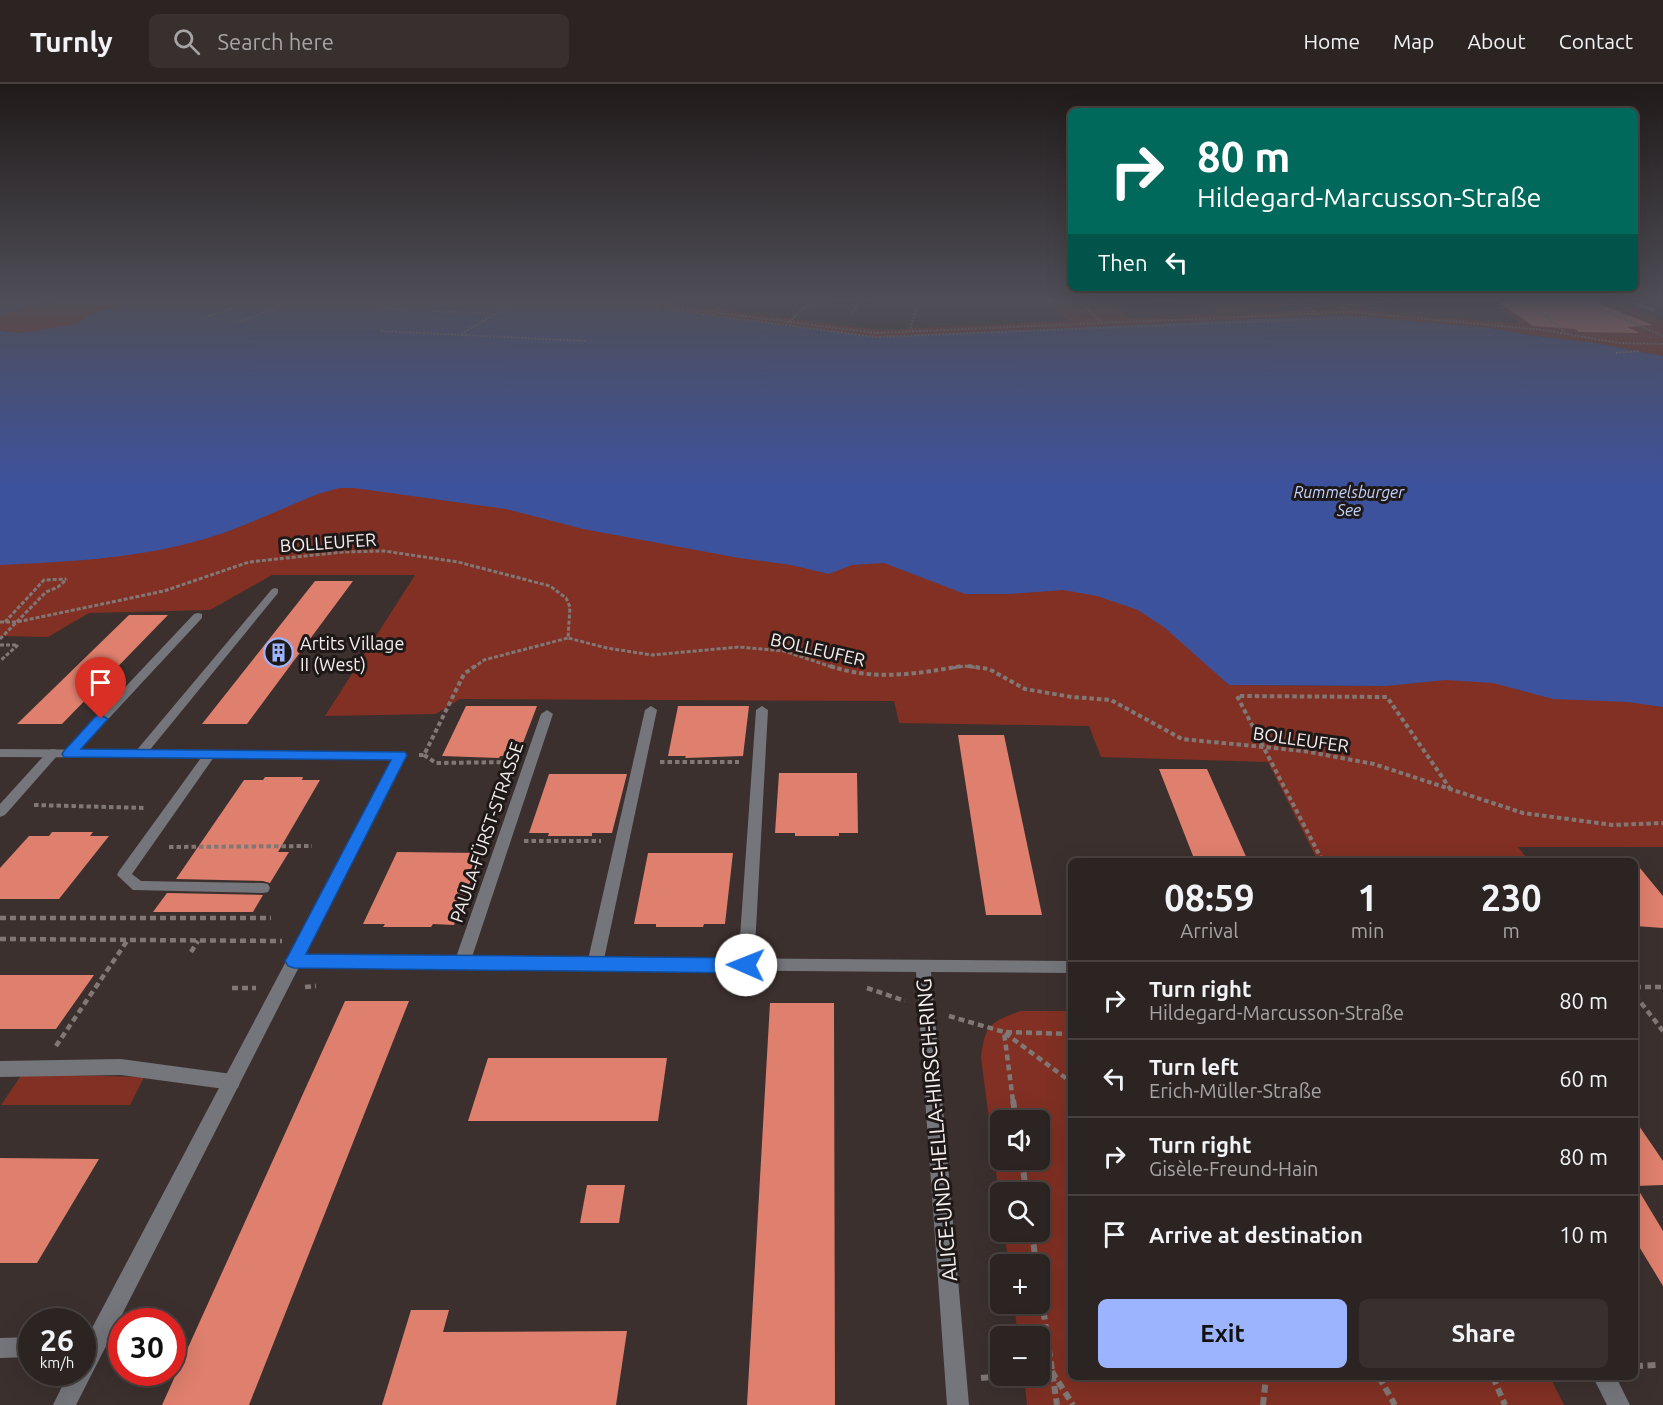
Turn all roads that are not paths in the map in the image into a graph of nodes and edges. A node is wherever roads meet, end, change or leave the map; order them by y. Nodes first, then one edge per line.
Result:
1 (275, 591) dead end
2 (198, 616) dead end
3 (651, 710) dead end
4 (762, 710) dead end
5 (548, 714) dead end
6 (0, 753) edge
7 (53, 753) junction
8 (69, 754) junction
9 (140, 754) junction
10 (210, 754) junction
11 (4, 808) edge
12 (264, 888) dead end
13 (294, 961) junction
14 (462, 963) junction
15 (595, 964) junction
16 (746, 965) junction
17 (923, 966) junction
18 (1068, 967) edge
19 (0, 1069) edge
20 (232, 1082) junction
21 (96, 1332) edge
22 (18, 1347) edge
23 (0, 1348) edge
24 (1606, 1380) edge
25 (74, 1386) edge
26 (64, 1405) edge
27 (958, 1405) edge
28 (1619, 1405) edge

1 - 9 street
2 - 8 street
3 - 15 street
4 - 16 street
5 - 14 street, PAULA-FÜRST-STRASSE
6 - 7 street
7 - 8 street
7 - 11 street
8 - 9 street
9 - 10 street
10 - 12 street
10 - 13 street
13 - 14 street
13 - 20 street
14 - 15 street
15 - 16 street
16 - 17 street
17 - 18 street, ALICE-UND-HELLA-HIRSCH-RING
17 - 27 street, ALICE-UND-HELLA-HIRSCH-RING
19 - 20 street
20 - 21 street
22 - 23 street
24 - 28 street
25 - 26 street

